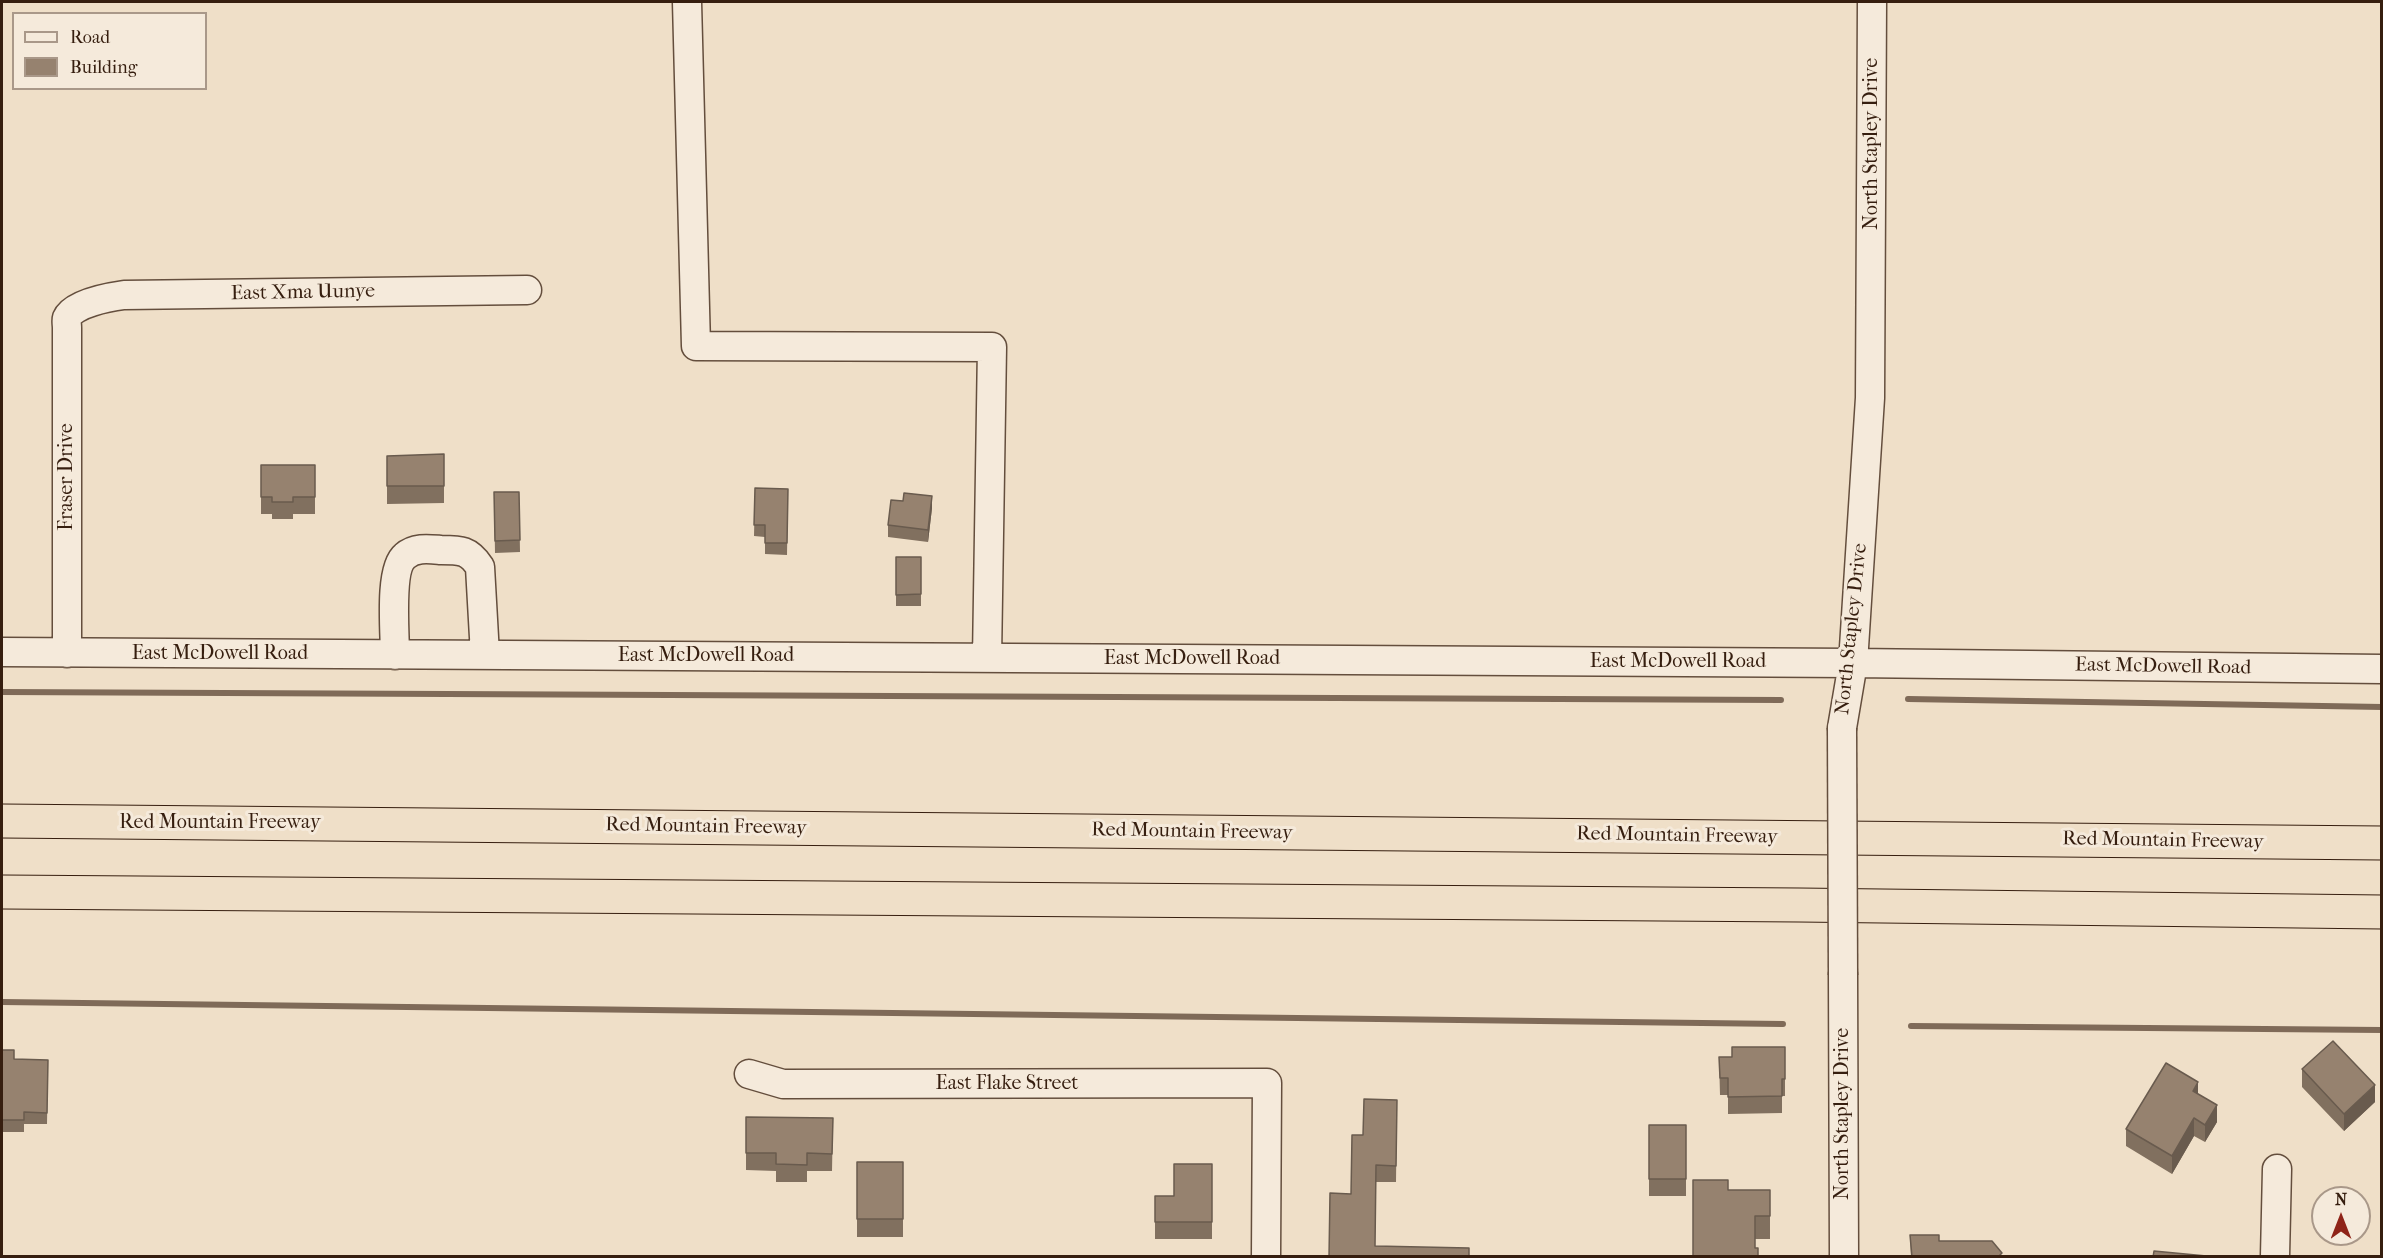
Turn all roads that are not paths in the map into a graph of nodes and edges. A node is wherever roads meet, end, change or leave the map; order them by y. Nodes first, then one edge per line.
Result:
1 (687, 2) edge
2 (1872, 2) edge
3 (527, 290) dead end
4 (80, 307) joint
5 (2, 652) edge
6 (67, 653) junction
7 (395, 655) junction
8 (485, 655) junction
9 (987, 658) junction
10 (1853, 663) junction
11 (2382, 669) edge
12 (2, 821) edge
13 (2382, 843) edge
14 (2, 892) edge
15 (2382, 912) edge
16 (749, 1074) dead end
17 (2277, 1169) dead end
18 (1266, 1257) edge
19 (1844, 1257) edge
20 (2275, 1257) edge

1 - 9 street
2 - 10 street, North Stapley Drive
3 - 4 street, East Xma Uunye
4 - 6 street, Fraser Drive
5 - 6 street, East McDowell Road
6 - 7 street, East McDowell Road
7 - 8 street, East McDowell Road
7 - 8 street
8 - 9 street, East McDowell Road
9 - 10 street, East McDowell Road
10 - 11 street, East McDowell Road
10 - 19 street, North Stapley Drive, bridge
12 - 13 highway, Red Mountain Freeway
14 - 15 highway
16 - 18 street, East Flake Street
17 - 20 street

